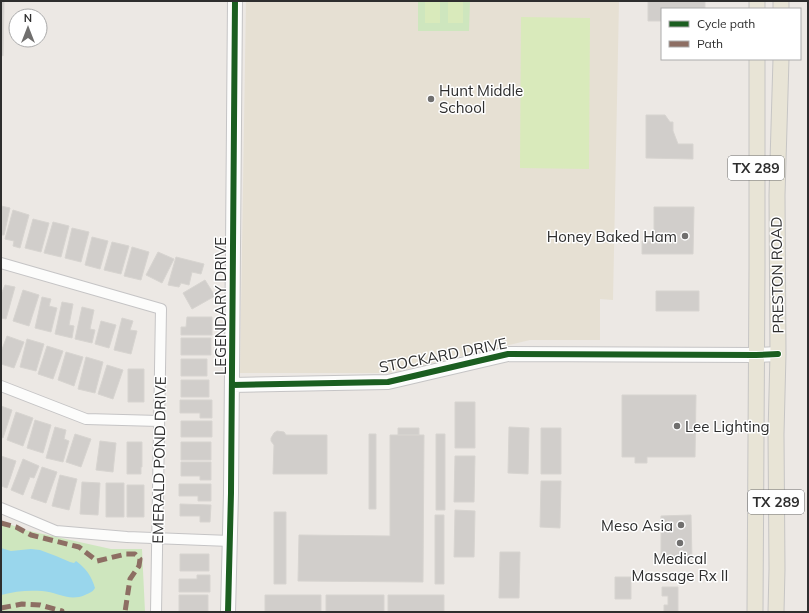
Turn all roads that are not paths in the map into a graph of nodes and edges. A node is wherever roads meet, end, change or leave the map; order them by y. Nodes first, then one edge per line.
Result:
1 (235, 1) edge
2 (757, 63) edge
3 (781, 63) edge
4 (1, 263) edge
5 (778, 354) junction
6 (756, 355) junction
7 (232, 385) junction
8 (1, 386) edge
9 (159, 421) junction
10 (1, 508) edge
11 (158, 538) junction
12 (230, 541) junction
13 (156, 612) edge
14 (228, 612) edge
15 (755, 612) edge
16 (776, 612) edge

1 - 7 street, LEGENDARY DRIVE
2 - 3 main road
2 - 6 main road, PRESTON ROAD / TX 289
3 - 5 main road, PRESTON ROAD / TX 289
4 - 9 street, EMERALD POND DRIVE
5 - 6 street, STOCKARD DRIVE
5 - 16 main road, PRESTON ROAD / TX 289
6 - 7 street, STOCKARD DRIVE
6 - 15 main road, PRESTON ROAD / TX 289
7 - 12 street, LEGENDARY DRIVE
8 - 9 street
9 - 11 street, EMERALD POND DRIVE
10 - 11 street
11 - 12 street
11 - 13 street, EMERALD POND DRIVE
12 - 14 street, LEGENDARY DRIVE

